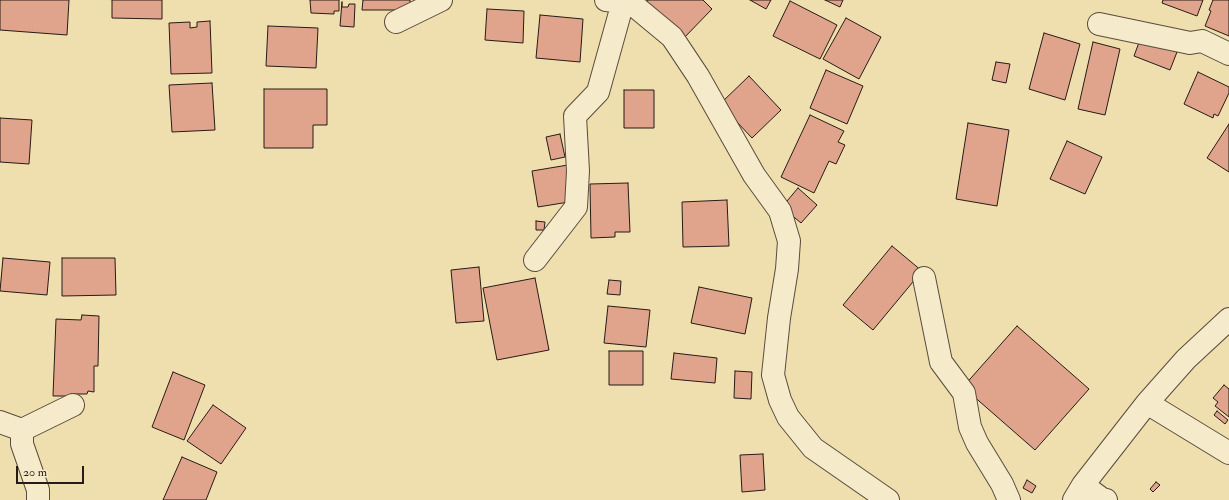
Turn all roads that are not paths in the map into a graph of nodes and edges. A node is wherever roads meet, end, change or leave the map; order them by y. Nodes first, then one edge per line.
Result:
1 (441, 0) edge
2 (624, 1) edge
3 (396, 22) dead end
4 (1099, 24) dead end
5 (1229, 54) edge
6 (535, 260) dead end
7 (924, 278) dead end
8 (1229, 319) edge
9 (1148, 403) junction
10 (73, 405) dead end
11 (0, 422) edge
12 (22, 430) junction
13 (1229, 453) edge
14 (1079, 493) edge
15 (38, 500) edge
16 (888, 500) edge
17 (1009, 500) edge
18 (1106, 500) edge

1 - 3 street
2 - 6 street
2 - 16 street
4 - 5 street
7 - 17 street
8 - 9 street
9 - 13 street
9 - 14 street
10 - 12 street
11 - 12 street
12 - 15 street
14 - 18 street

